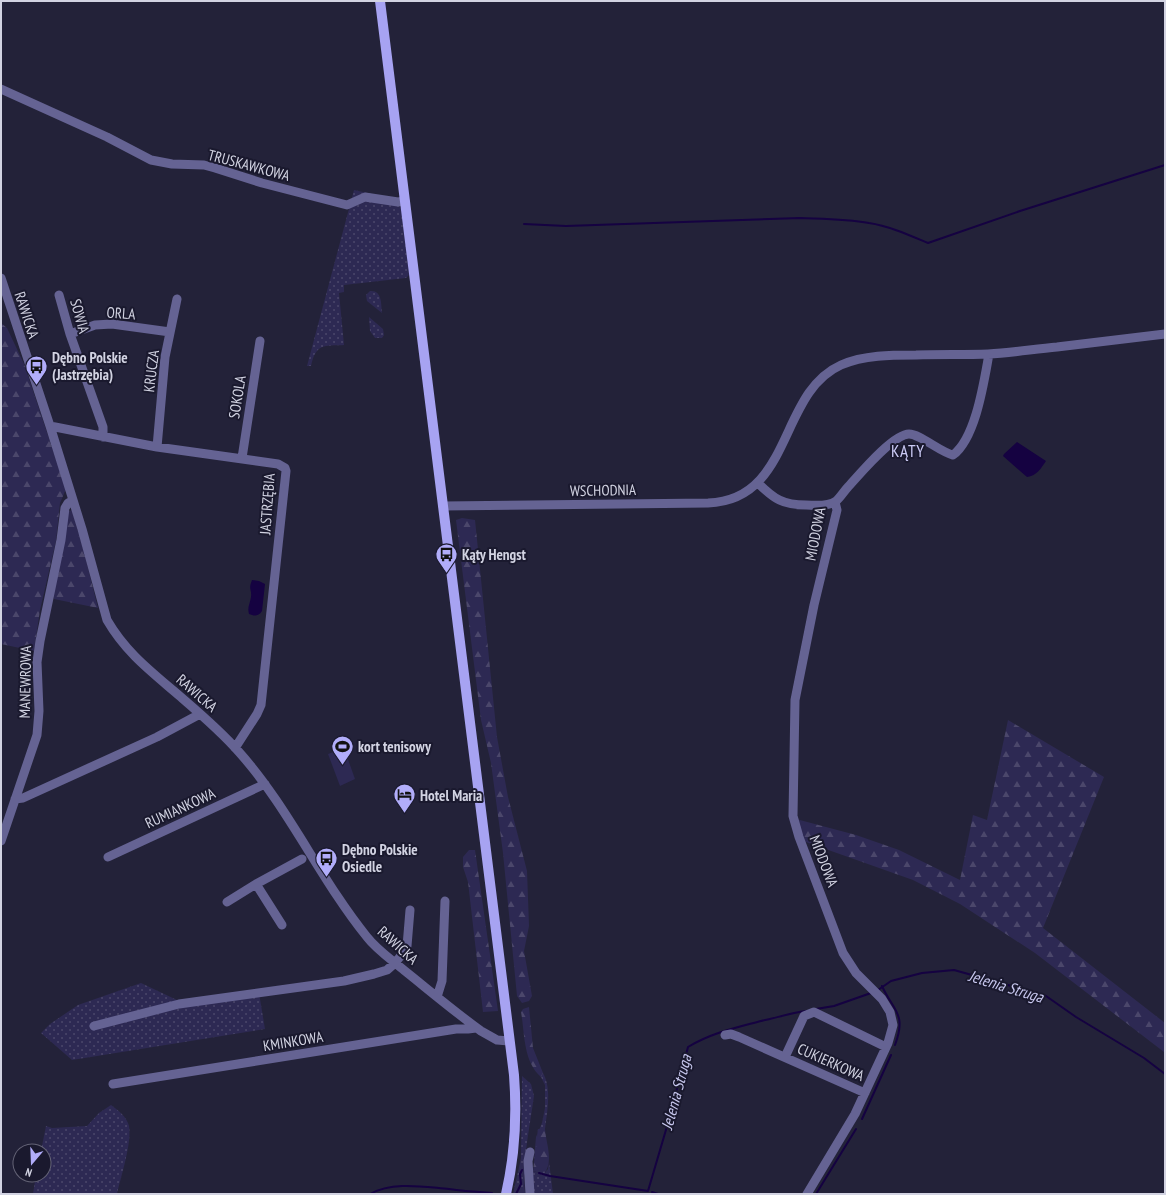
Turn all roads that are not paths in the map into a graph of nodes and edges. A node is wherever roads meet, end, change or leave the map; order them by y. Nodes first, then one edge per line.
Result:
1 (380, 1) edge
2 (1, 89) edge
3 (405, 201) junction
4 (1, 278) edge
5 (59, 295) dead end
6 (177, 299) dead end
7 (170, 332) junction
8 (70, 334) junction
9 (1165, 334) edge
10 (260, 341) dead end
11 (989, 354) junction
12 (50, 426) junction
13 (103, 437) junction
14 (157, 447) junction
15 (242, 458) junction
16 (758, 483) junction
17 (73, 500) junction
18 (835, 502) junction
19 (443, 506) junction
20 (200, 714) junction
21 (235, 748) junction
22 (264, 784) junction
23 (15, 799) junction
24 (1, 841) edge
25 (108, 856) dead end
26 (302, 859) dead end
27 (256, 884) junction
28 (446, 900) dead end
29 (227, 902) dead end
30 (410, 910) dead end
31 (282, 925) dead end
32 (396, 963) junction
33 (437, 997) junction
34 (94, 1026) dead end
35 (476, 1028) junction
36 (725, 1035) dead end
37 (509, 1041) junction
38 (886, 1047) junction
39 (786, 1058) junction
40 (113, 1084) dead end
41 (865, 1093) junction
42 (530, 1152) dead end
43 (506, 1194) edge
44 (530, 1194) edge
45 (807, 1194) edge

1 - 3 main road
2 - 3 street, TRUSKAWKOWA
3 - 19 main road
4 - 12 street, RAWICKA
5 - 8 street, SOWIA
6 - 7 street, KRUCZA
7 - 8 street, ORLA
7 - 14 street, KRUCZA
8 - 13 street, SOWIA
9 - 11 street, WSCHODNIA
10 - 15 street, SOKOLA
11 - 16 street, WSCHODNIA
11 - 18 street
12 - 13 street, JASTRZĘBIA
12 - 17 street, RAWICKA
13 - 14 street, JASTRZĘBIA
14 - 15 street, JASTRZĘBIA
15 - 21 street, JASTRZĘBIA
16 - 18 street
16 - 19 street, WSCHODNIA
17 - 20 street, RAWICKA
17 - 23 street, MANEWROWA
18 - 38 street, MIODOWA
19 - 37 main road
20 - 21 street, RAWICKA
20 - 23 street
21 - 22 street, RAWICKA
22 - 25 street, RUMIANKOWA
22 - 32 street, RAWICKA
23 - 24 street, MANEWROWA
26 - 27 street
27 - 29 street
27 - 31 street
28 - 33 street
30 - 32 street
32 - 33 street, RAWICKA
32 - 34 street
33 - 35 street, RAWICKA
35 - 37 street, RAWICKA
35 - 40 street, KMINKOWA
36 - 39 street, CUKIERKOWA
37 - 43 main road
38 - 39 street, CUKIERKOWA
38 - 41 street, MIODOWA
39 - 41 street, CUKIERKOWA
41 - 45 street, MIODOWA
42 - 44 street

